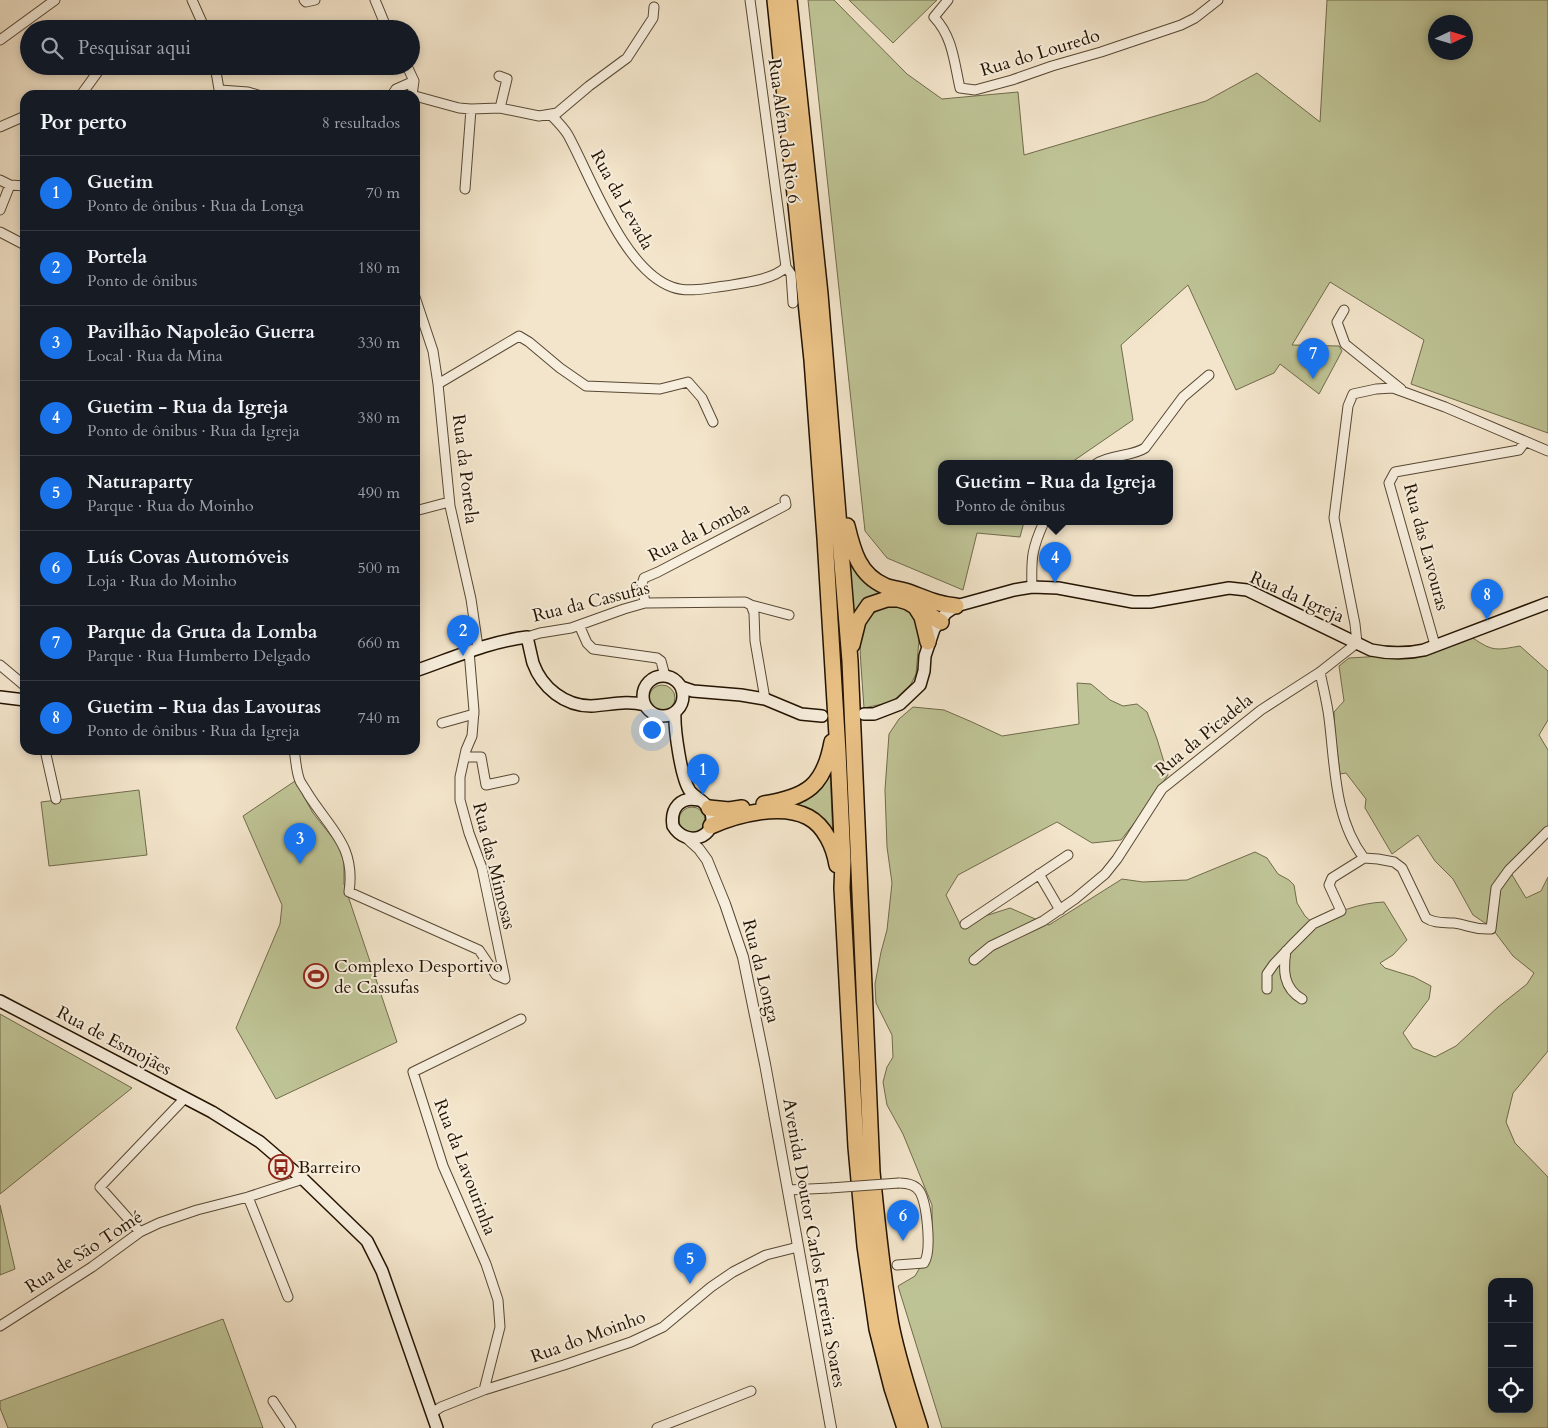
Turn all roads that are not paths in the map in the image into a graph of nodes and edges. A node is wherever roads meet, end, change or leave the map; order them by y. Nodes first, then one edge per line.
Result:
1 (55, 0) edge
2 (192, 0) edge
3 (304, 0) edge
4 (315, 0) edge
5 (375, 0) edge
6 (750, 0) edge
7 (775, 0) edge
8 (789, 0) edge
9 (948, 0) edge
10 (1218, 0) edge
11 (654, 7) dead end
12 (28, 20) edge
13 (201, 20) edge
14 (383, 20) edge
15 (20, 25) edge
16 (0, 40) edge
17 (95, 75) edge
18 (216, 75) edge
19 (411, 75) edge
20 (499, 76) dead end
21 (414, 81) junction
22 (85, 90) edge
23 (220, 90) edge
24 (395, 90) edge
25 (414, 90) edge
26 (420, 98) edge
27 (500, 108) junction
28 (472, 109) junction
29 (551, 115) junction
30 (20, 118) edge
31 (0, 127) edge
32 (0, 180) edge
33 (10, 185) junction
34 (20, 186) edge
35 (465, 189) dead end
36 (0, 210) edge
37 (0, 232) edge
38 (20, 242) edge
39 (786, 267) junction
40 (793, 303) dead end
41 (1344, 310) dead end
42 (420, 311) edge
43 (1209, 375) dead end
44 (438, 384) junction
45 (1405, 392) junction
46 (713, 422) dead end
47 (1525, 442) junction
48 (1548, 451) edge
49 (1104, 460) edge
50 (785, 500) dead end
51 (449, 502) junction
52 (838, 504) junction
53 (420, 510) edge
54 (1043, 525) edge
55 (1032, 587) junction
56 (994, 596) junction
57 (917, 601) junction
58 (645, 603) junction
59 (1548, 603) edge
60 (751, 605) junction
61 (956, 606) junction
62 (789, 615) dead end
63 (941, 622) junction
64 (579, 625) junction
65 (527, 637) junction
66 (928, 642) junction
67 (1357, 643) junction
68 (1436, 645) junction
69 (473, 649) junction
70 (850, 662) junction
71 (0, 665) edge
72 (420, 669) edge
73 (1320, 672) junction
74 (664, 676) junction
75 (20, 682) edge
76 (680, 687) junction
77 (644, 690) junction
78 (716, 693) junction
79 (0, 697) edge
80 (20, 699) edge
81 (765, 699) junction
82 (626, 702) junction
83 (645, 705) junction
84 (678, 708) junction
85 (474, 714) junction
86 (864, 714) dead end
87 (659, 716) junction
88 (829, 719) junction
89 (442, 723) dead end
90 (45, 755) edge
91 (295, 755) edge
92 (464, 758) junction
93 (514, 779) dead end
94 (56, 799) dead end
95 (681, 801) junction
96 (704, 804) junction
97 (707, 830) junction
98 (1548, 831) edge
99 (688, 839) junction
100 (1068, 856) dead end
101 (1364, 858) junction
102 (707, 860) junction
103 (1038, 874) junction
104 (842, 888) junction
105 (1060, 910) junction
106 (965, 924) dead end
107 (1286, 951) junction
108 (974, 960) dead end
109 (1267, 989) dead end
110 (1302, 999) dead end
111 (0, 1001) edge
112 (522, 1019) dead end
113 (765, 1064) joint
114 (185, 1098) junction
115 (303, 1178) junction
116 (788, 1190) junction
117 (248, 1197) junction
118 (140, 1232) junction
119 (798, 1247) junction
120 (897, 1265) dead end
121 (288, 1297) dead end
122 (0, 1326) edge
123 (484, 1390) junction
124 (752, 1391) dead end
125 (273, 1402) dead end
126 (432, 1413) junction
127 (292, 1428) edge
128 (437, 1428) edge
129 (657, 1428) edge
130 (831, 1428) edge
131 (905, 1428) edge
132 (920, 1428) edge

1 - 12 street
2 - 13 street
3 - 4 street
5 - 14 street
6 - 39 street, Rua Além do Rio 6
7 - 88 highway
8 - 52 highway
9 - 10 street, Rua do Louredo
11 - 29 street
15 - 16 street
17 - 22 street
18 - 23 street
19 - 21 street
20 - 27 street
21 - 24 street
21 - 25 street
26 - 28 street
27 - 28 street
27 - 29 street
28 - 35 street
29 - 39 street, Rua da Levada
30 - 31 street
32 - 33 street
33 - 34 street
33 - 36 street
37 - 38 street
39 - 40 street
41 - 45 street
42 - 44 street, Rua da Portela
43 - 49 street
44 - 46 street
44 - 51 street, Rua da Portela
45 - 47 street
45 - 67 street
47 - 48 street
47 - 68 street, Rua das Lavouras
50 - 58 street, Rua da Lomba
51 - 53 street
51 - 69 street, Rua da Portela
52 - 57 highway
52 - 70 highway
54 - 55 street
55 - 56 main road, Rua da Igreja
55 - 67 main road, Rua da Igreja
56 - 61 main road, Rua da Igreja
56 - 63 main road, Rua da Igreja
57 - 61 highway
57 - 63 highway
57 - 66 highway
57 - 70 highway
58 - 60 street, Rua da Cassufas
58 - 64 street, Rua da Cassufas
59 - 68 main road, Rua da Igreja
60 - 62 street, Rua da Cassufas
60 - 81 street
61 - 63 main road
63 - 66 main road
64 - 65 street, Rua da Cassufas
64 - 74 street
65 - 69 main road, Rua da Cassufas
65 - 82 main road
66 - 86 main road
67 - 68 main road, Rua da Igreja
67 - 73 street, Rua da Picadela
69 - 72 main road, Rua da Cassufas
69 - 85 street, Rua das Mimosas
70 - 132 highway
71 - 75 street
73 - 101 street
73 - 105 street, Rua da Picadela
74 - 76 main road
74 - 77 main road
76 - 78 main road
76 - 84 main road, Rua da Longa
77 - 82 main road
77 - 83 main road
78 - 81 main road
78 - 84 main road
79 - 80 main road
81 - 88 main road
82 - 83 main road
83 - 87 main road, Rua da Longa
84 - 87 main road
84 - 96 main road, Rua da Longa
85 - 89 street
85 - 92 street, Rua das Mimosas
87 - 95 main road, Rua da Longa
88 - 96 highway
88 - 104 highway
90 - 94 street
91 - 92 street, Rua das Mimosas
92 - 93 street, Rua das Mimosas
95 - 96 main road
95 - 99 main road, Rua da Longa
96 - 97 main road, Rua da Longa
97 - 99 main road
97 - 102 street, Rua da Longa
97 - 104 highway
98 - 101 street
99 - 102 street, Rua da Longa
100 - 103 street
101 - 107 street
102 - 113 street, Rua da Longa
103 - 105 street
103 - 106 street
104 - 131 highway
105 - 108 street, Rua da Picadela
107 - 109 street
107 - 110 street
111 - 114 main road, Rua de Esmojães
112 - 123 street, Rua da Lavourinha
113 - 116 street, Avenida Doutor Carlos Ferreira Soares
114 - 115 main road, Rua de Esmojães
114 - 118 street
115 - 117 street, Rua de São Tomé
115 - 126 main road, Rua de Esmojães
116 - 119 street, Avenida Doutor Carlos Ferreira Soares
116 - 120 street, bridge
117 - 118 street, Rua de São Tomé
117 - 121 street
118 - 122 street, Rua de São Tomé
119 - 123 street, Rua do Moinho
119 - 130 street, Avenida Doutor Carlos Ferreira Soares
123 - 126 street, Rua do Moinho
124 - 129 street
125 - 127 street
126 - 128 main road, Rua de Esmojães

